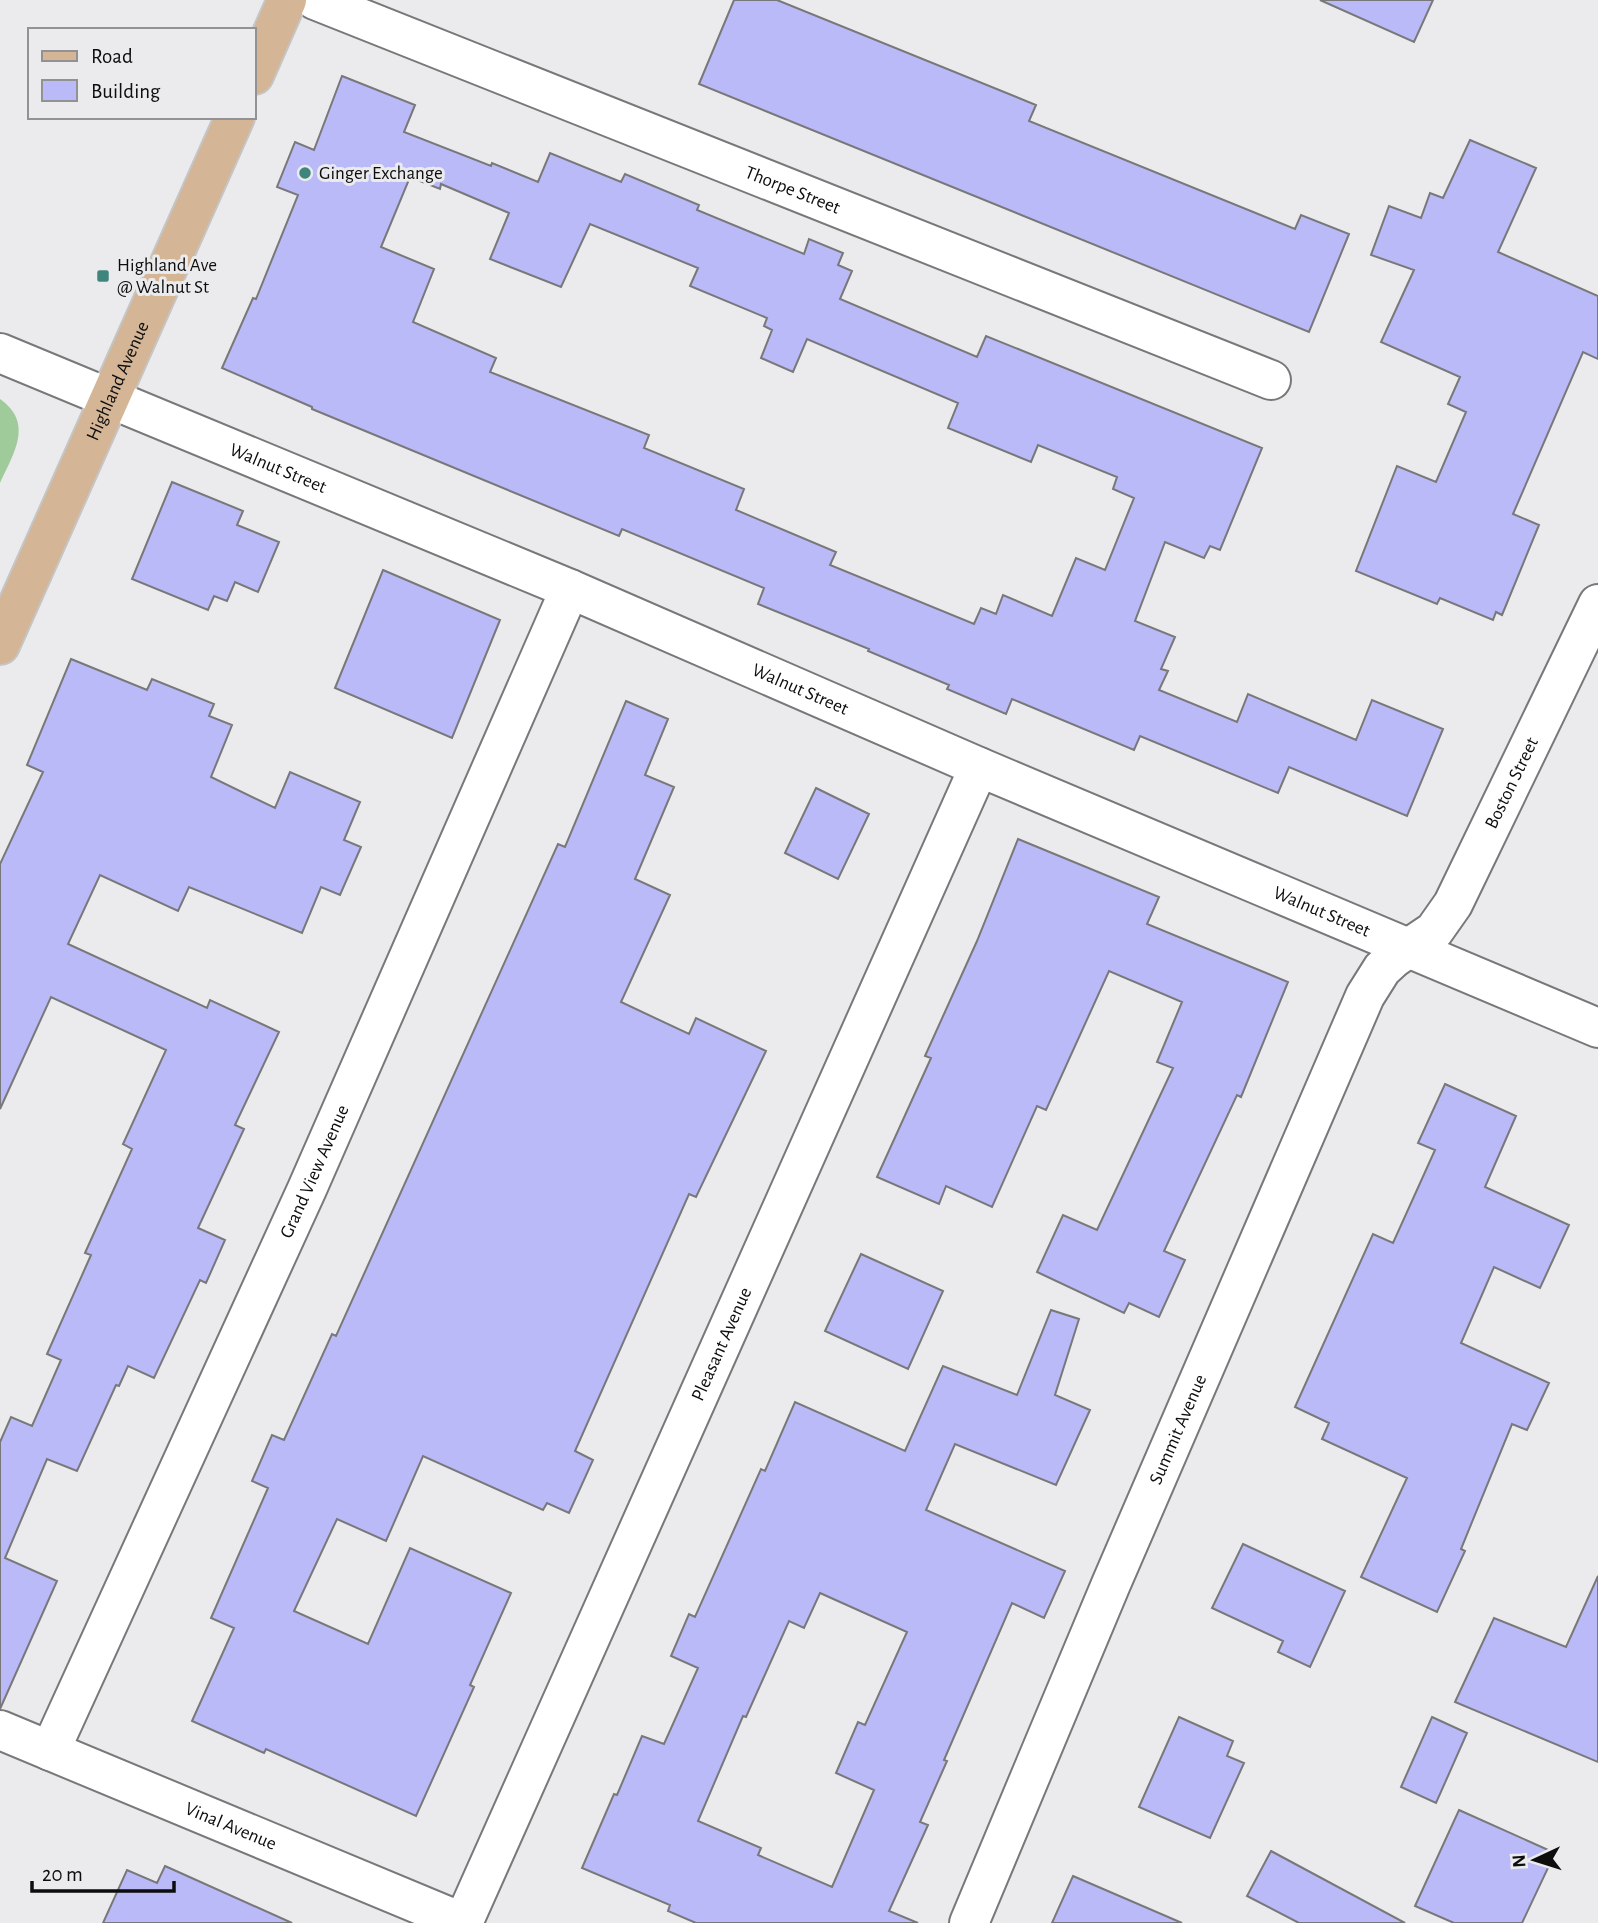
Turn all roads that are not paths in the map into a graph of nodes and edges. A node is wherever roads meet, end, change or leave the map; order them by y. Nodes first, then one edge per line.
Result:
1 (287, 0) edge
2 (315, 0) edge
3 (256, 70) edge
4 (234, 119) edge
5 (0, 353) edge
6 (1271, 380) dead end
7 (110, 399) junction
8 (570, 589) junction
9 (1598, 604) edge
10 (0, 645) edge
11 (979, 767) junction
12 (1407, 948) junction
13 (1598, 1028) edge
14 (0, 1730) edge
15 (50, 1751) junction
16 (463, 1923) edge
17 (969, 1923) edge

1 - 3 main road
2 - 6 street, Thorpe Street
4 - 7 main road, Highland Avenue
5 - 7 street, Walnut Street
7 - 8 street, Walnut Street
7 - 10 main road, Highland Avenue
8 - 11 street, Walnut Street
8 - 15 street, Grand View Avenue
9 - 12 street, Boston Street
11 - 12 street, Walnut Street
11 - 16 street, Pleasant Avenue
12 - 13 street, Walnut Street
12 - 17 street, Summit Avenue
14 - 15 street, Vinal Avenue
15 - 16 street, Vinal Avenue

